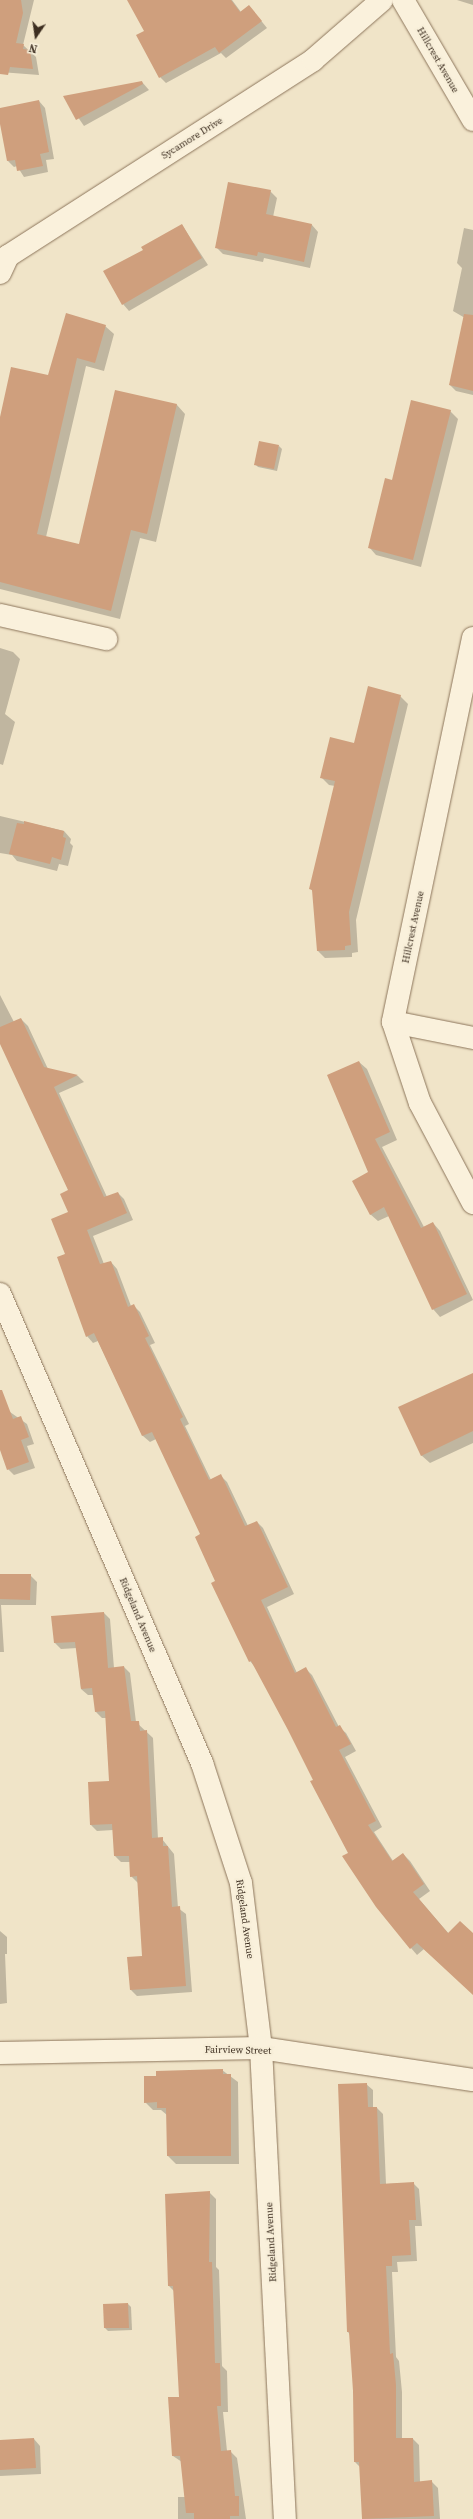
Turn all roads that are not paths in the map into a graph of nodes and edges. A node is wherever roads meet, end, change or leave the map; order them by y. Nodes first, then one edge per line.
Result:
1 (382, 0) edge
2 (403, 0) edge
3 (473, 120) edge
4 (3, 262) edge
5 (0, 614) edge
6 (473, 638) edge
7 (106, 639) dead end
8 (393, 1022) junction
9 (473, 1038) edge
10 (473, 1204) edge
11 (0, 1294) edge
12 (262, 2048) junction
13 (0, 2053) edge
14 (473, 2080) edge
15 (285, 2519) edge

1 - 4 street, Sycamore Drive
2 - 3 street, Hillcrest Avenue
5 - 7 street
6 - 8 street, Hillcrest Avenue
8 - 9 street
8 - 10 street
11 - 12 street, Ridgeland Avenue
12 - 13 street, Fairview Street
12 - 14 street, Fairview Street
12 - 15 street, Ridgeland Avenue

